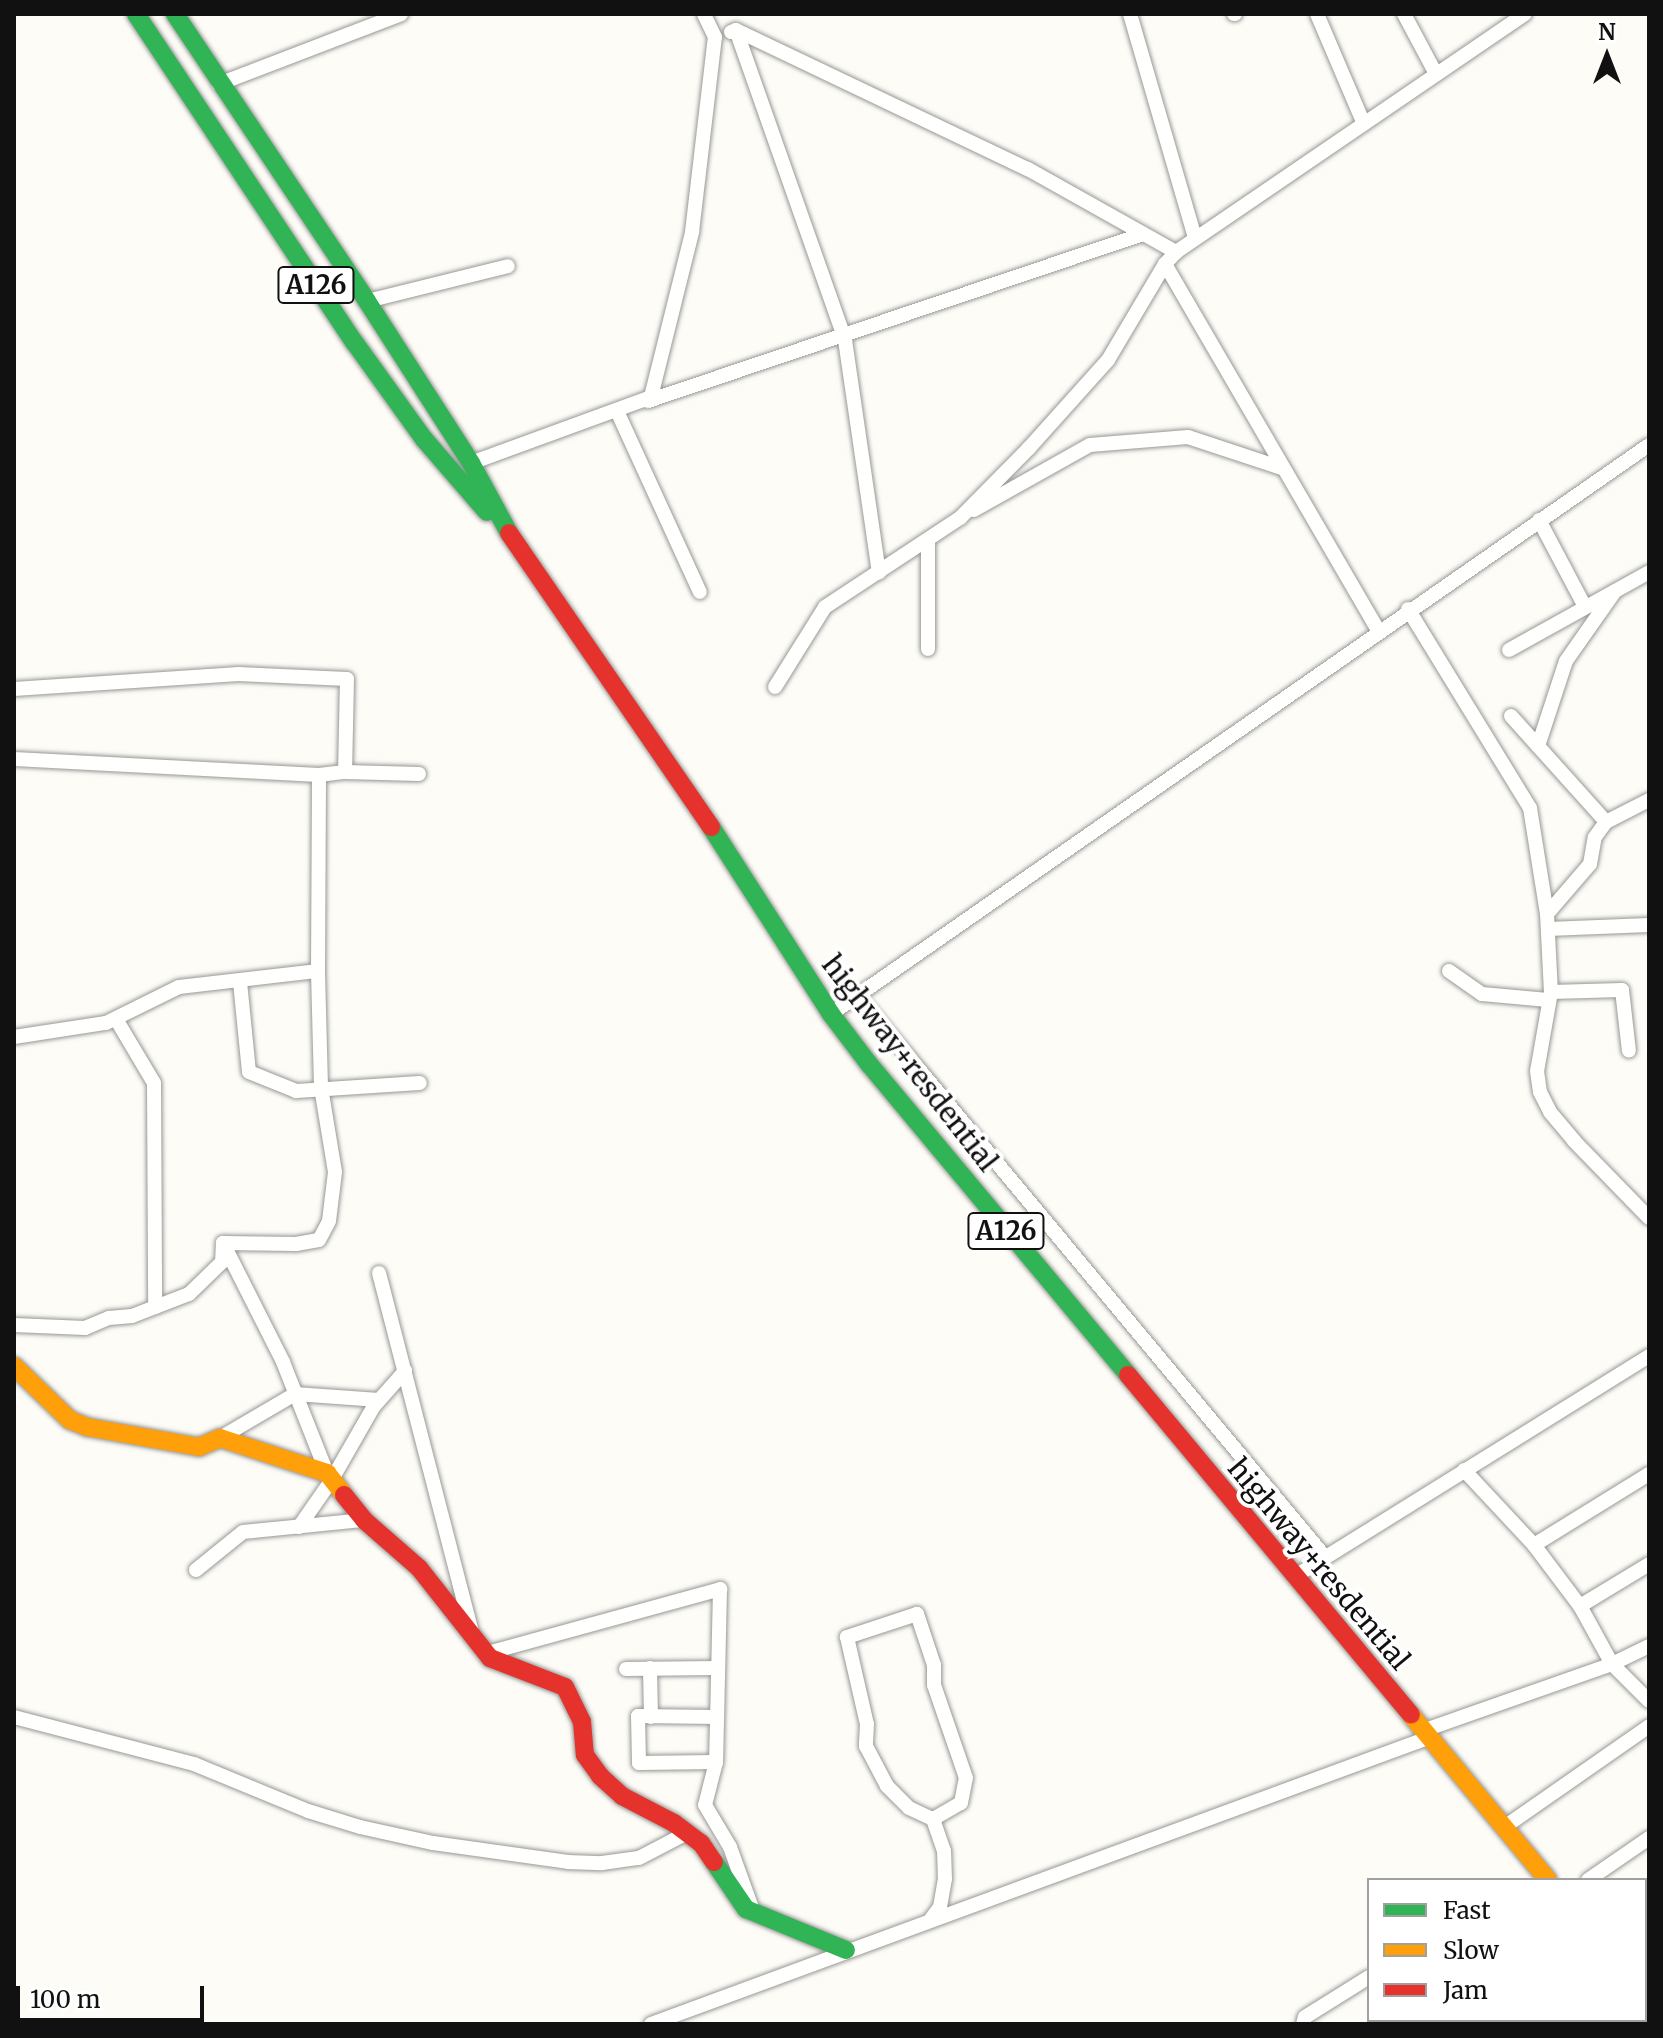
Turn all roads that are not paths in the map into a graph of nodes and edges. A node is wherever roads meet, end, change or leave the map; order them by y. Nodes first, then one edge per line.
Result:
1 (136, 14) edge
2 (175, 14) edge
3 (401, 14) edge
4 (704, 14) edge
5 (1130, 14) edge
6 (1317, 14) edge
7 (1404, 14) edge
8 (1525, 14) edge
9 (736, 30) junction
10 (715, 37) junction
11 (1436, 74) junction
12 (219, 84) junction
13 (1363, 122) junction
14 (1143, 234) junction
15 (1195, 238) junction
16 (1170, 258) junction
17 (508, 266) dead end
18 (367, 301) junction
19 (843, 335) junction
20 (648, 401) junction
21 (617, 411) junction
22 (1649, 445) edge
23 (471, 463) junction
24 (1282, 468) junction
25 (960, 518) junction
26 (1539, 520) junction
27 (928, 541) junction
28 (515, 543) junction
29 (1649, 572) edge
30 (879, 573) junction
31 (1615, 591) junction
32 (700, 592) dead end
33 (1585, 607) junction
34 (1408, 609) junction
35 (1379, 631) junction
36 (928, 649) dead end
37 (1509, 650) dead end
38 (775, 687) dead end
39 (14, 689) edge
40 (1511, 716) dead end
41 (1538, 746) junction
42 (14, 759) edge
43 (345, 772) junction
44 (419, 774) dead end
45 (319, 775) junction
46 (1649, 800) edge
47 (1606, 822) junction
48 (1548, 921) junction
49 (1649, 925) edge
50 (318, 971) junction
51 (1449, 971) dead end
52 (240, 982) junction
53 (858, 996) junction
54 (1549, 996) junction
55 (831, 1014) junction
56 (116, 1019) junction
57 (14, 1037) edge
58 (1629, 1051) dead end
59 (420, 1083) dead end
60 (321, 1087) junction
61 (1649, 1218) edge
62 (223, 1243) junction
63 (379, 1273) dead end
64 (155, 1307) junction
65 (14, 1325) edge
66 (1648, 1358) edge
67 (14, 1366) edge
68 (405, 1371) junction
69 (295, 1394) junction
70 (379, 1400) junction
71 (220, 1438) junction
72 (1464, 1470) junction
73 (1649, 1474) edge
74 (329, 1477) junction
75 (364, 1520) junction
76 (299, 1527) junction
77 (1534, 1545) junction
78 (1325, 1557) junction
79 (1649, 1564) edge
80 (196, 1570) dead end
81 (1294, 1577) junction
82 (1580, 1606) junction
83 (472, 1633) junction
84 (1649, 1646) edge
85 (488, 1653) junction
86 (1612, 1664) junction
87 (650, 1668) junction
88 (717, 1668) junction
89 (626, 1669) dead end
90 (1649, 1701) edge
91 (14, 1717) edge
92 (651, 1717) junction
93 (716, 1717) junction
94 (1649, 1726) edge
95 (1425, 1735) junction
96 (716, 1762) junction
97 (933, 1819) junction
98 (1503, 1828) junction
99 (687, 1833) junction
100 (1649, 1838) edge
101 (1546, 1878) edge
102 (1591, 1878) edge
103 (754, 1912) junction
104 (931, 1919) junction
105 (846, 1950) junction
106 (1367, 1978) edge
107 (1308, 2021) edge
108 (651, 2024) edge

1 - 28 main road, A126
2 - 12 main road, A126
3 - 12 street
4 - 10 street
5 - 15 street
6 - 13 street
7 - 11 street
8 - 11 street
9 - 10 street
9 - 14 street
9 - 19 street
10 - 20 street
11 - 13 street
12 - 18 main road, A126
13 - 15 street
14 - 16 street
14 - 19 street
15 - 16 street
16 - 24 street
16 - 25 street
17 - 18 street
18 - 23 main road, A126
19 - 20 street
19 - 30 street
20 - 21 street
21 - 23 street
21 - 32 street
22 - 26 street
23 - 28 main road, A126
24 - 25 street
24 - 35 street
25 - 27 street
26 - 33 street
26 - 34 street
27 - 30 street
27 - 36 street
28 - 55 main road, highway+resdential / A126
29 - 31 street
30 - 38 street
31 - 33 street
31 - 41 street
33 - 37 street
34 - 35 street
34 - 48 street
35 - 53 street
39 - 43 street
40 - 41 street
41 - 47 street
42 - 45 street
43 - 44 street
43 - 45 street
45 - 50 street
46 - 47 street
47 - 48 street
48 - 49 street
48 - 54 street
50 - 52 street
50 - 60 street
51 - 54 street
52 - 56 street
52 - 60 street
53 - 55 street
53 - 78 street
54 - 58 street
54 - 61 street
55 - 81 main road, highway+resdential / A126
56 - 57 street
56 - 64 street
59 - 60 street
60 - 62 street
62 - 64 street
62 - 69 street
63 - 68 street
64 - 65 street
66 - 72 street
67 - 71 main road
68 - 70 street
68 - 83 street
69 - 70 street
69 - 71 street
69 - 74 street
70 - 74 street
71 - 74 main road
72 - 77 street
72 - 78 street
73 - 77 street
74 - 75 main road
74 - 76 street
75 - 76 street
75 - 83 main road
76 - 80 street
77 - 82 street
78 - 81 street
79 - 82 street
81 - 95 main road, highway+resdential / A126
82 - 86 street
83 - 85 main road
84 - 86 street
85 - 88 street
85 - 99 main road
86 - 90 street
86 - 95 street
87 - 88 street
87 - 89 street
87 - 92 street
88 - 93 street
91 - 99 street
92 - 93 street
92 - 96 street
93 - 96 street
94 - 98 street
95 - 98 main road, highway+resdential / A126
95 - 104 street
96 - 103 street
97 - 97 street
97 - 104 street
98 - 101 main road, highway+resdential / A126
99 - 103 main road
100 - 102 street
103 - 105 main road
104 - 105 street
105 - 108 street
106 - 107 street

